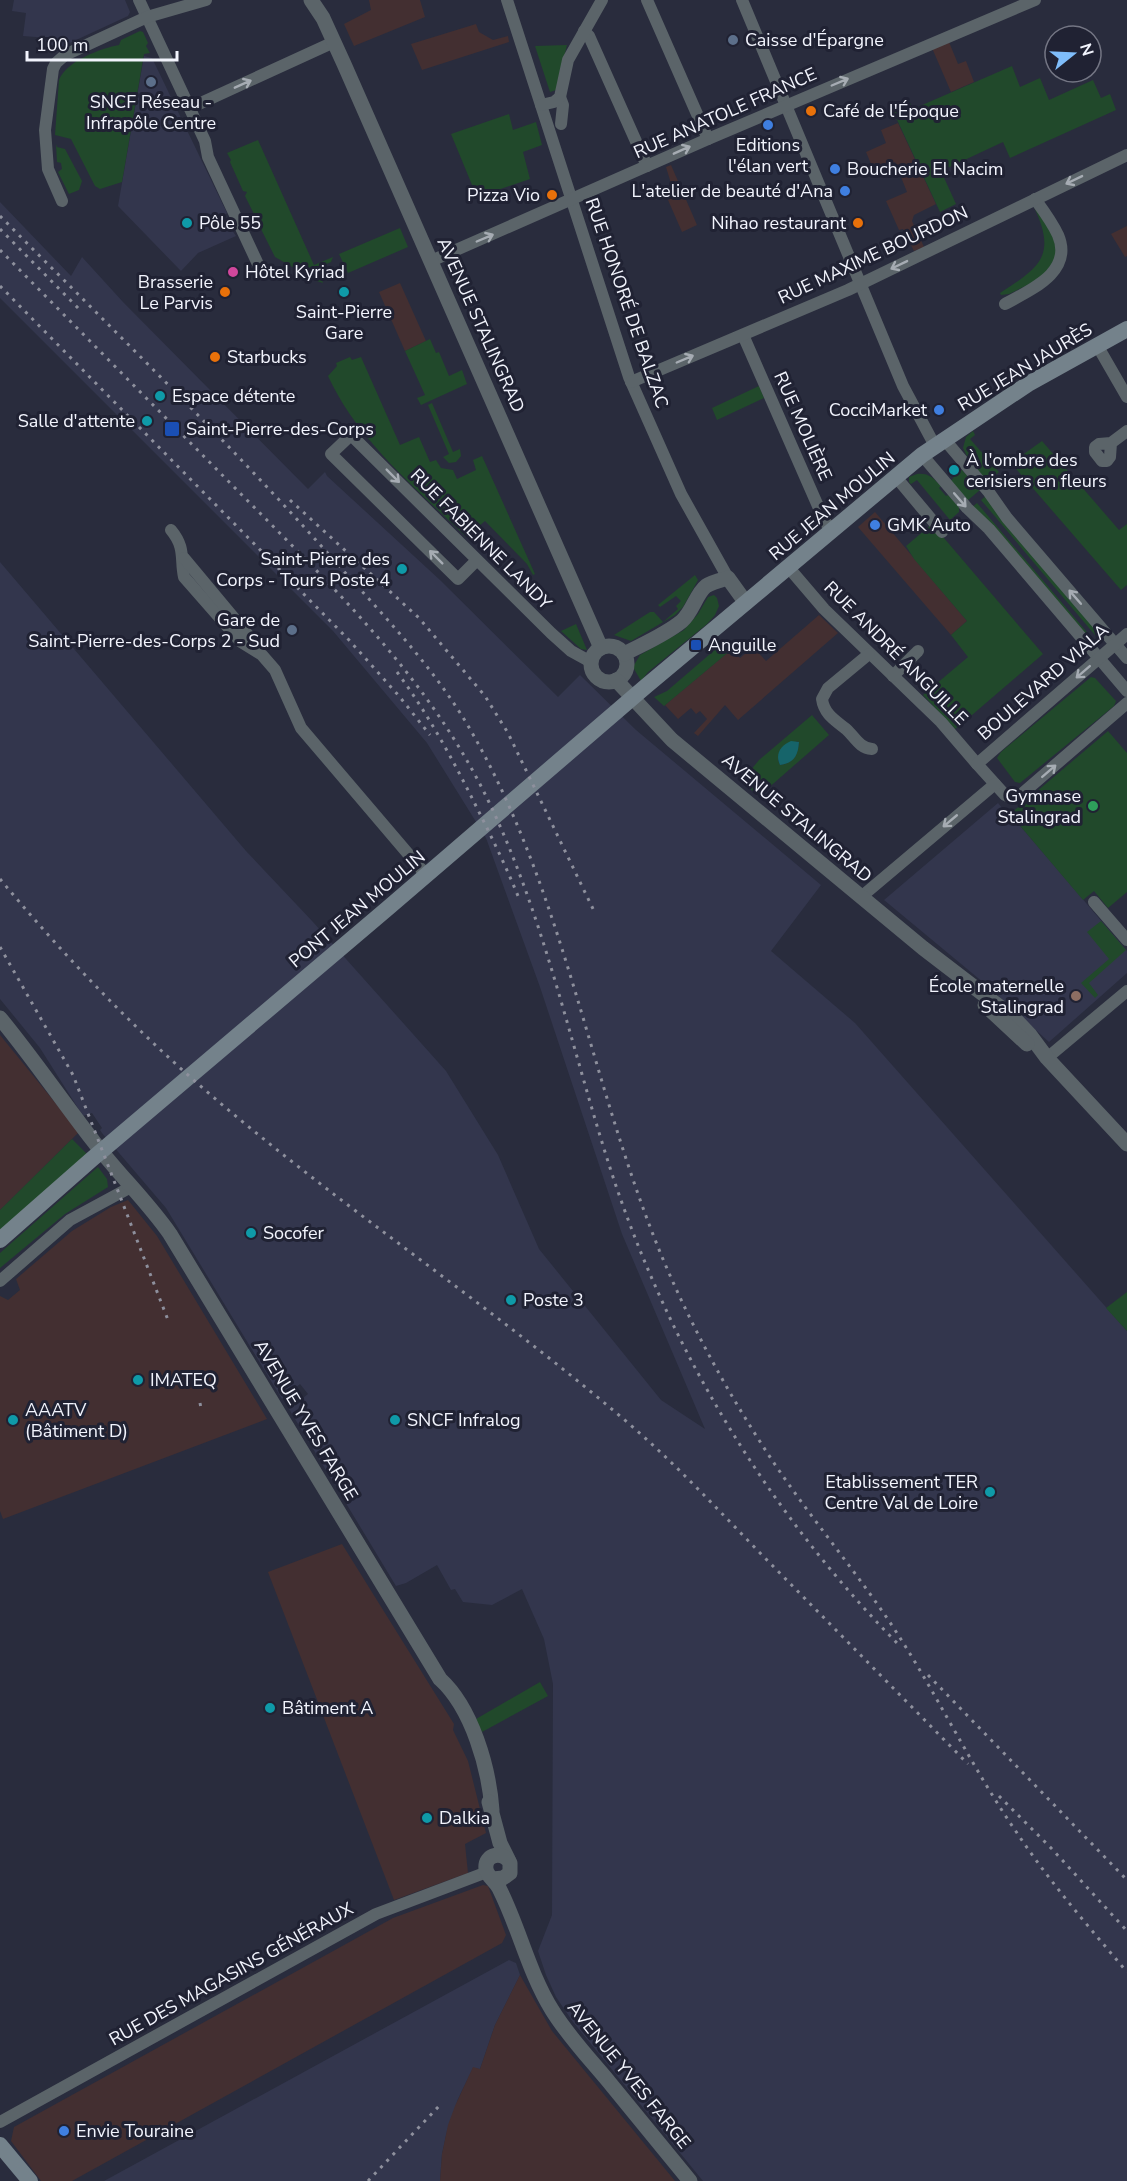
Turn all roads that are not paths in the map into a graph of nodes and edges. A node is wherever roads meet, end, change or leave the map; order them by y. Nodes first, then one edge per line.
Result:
1 (139, 0) edge
2 (206, 0) edge
3 (311, 0) edge
4 (319, 0) edge
5 (507, 0) edge
6 (602, 0) edge
7 (647, 0) edge
8 (742, 0) edge
9 (1035, 0) edge
10 (147, 17) junction
11 (323, 18) junction
12 (584, 31) junction
13 (334, 42) junction
14 (560, 97) junction
15 (541, 105) junction
16 (786, 105) junction
17 (190, 108) junction
18 (561, 124) dead end
19 (708, 138) junction
20 (1127, 154) edge
21 (647, 166) junction
22 (1035, 199) junction
23 (62, 201) dead end
24 (571, 201) junction
25 (431, 261) junction
26 (257, 262) dead end
27 (860, 284) junction
28 (1005, 304) dead end
29 (1127, 329) edge
30 (743, 335) junction
31 (1097, 345) junction
32 (631, 382) junction
33 (1127, 397) edge
34 (1127, 431) edge
35 (1111, 443) dead end
36 (934, 447) junction
37 (896, 477) junction
38 (171, 530) dead end
39 (832, 530) junction
40 (942, 532) dead end
41 (477, 560) junction
42 (789, 568) junction
43 (728, 578) junction
44 (746, 603) junction
45 (1127, 634) edge
46 (1115, 644) junction
47 (601, 648) junction
48 (918, 651) dead end
49 (624, 654) junction
50 (869, 654) junction
51 (1099, 658) junction
52 (1127, 658) edge
53 (591, 662) junction
54 (892, 676) junction
55 (616, 680) junction
56 (645, 687) joint
57 (1127, 691) edge
58 (1127, 703) edge
59 (872, 750) dead end
60 (977, 764) junction
61 (995, 784) junction
62 (427, 876) junction
63 (861, 897) junction
64 (1094, 902) dead end
65 (1127, 940) edge
66 (1127, 991) edge
67 (0, 1018) edge
68 (1047, 1058) junction
69 (1127, 1144) edge
70 (131, 1187) junction
71 (0, 1240) edge
72 (0, 1281) edge
73 (497, 1832) junction
74 (509, 1866) junction
75 (490, 1869) junction
76 (515, 1924) junction
77 (0, 2122) edge
78 (0, 2145) edge
79 (30, 2181) edge
80 (690, 2181) edge

1 - 10 street
2 - 10 street
3 - 11 street, AVENUE STALINGRAD
4 - 11 street, AVENUE STALINGRAD
5 - 15 street, RUE HONORÉ DE BALZAC
6 - 12 street
7 - 19 street
8 - 16 street
16 -> 9 street, RUE ANATOLE FRANCE
10 - 17 street
10 - 23 street
11 - 13 street, AVENUE STALINGRAD
12 - 14 street
12 - 21 street
17 -> 13 street
13 - 25 street, AVENUE STALINGRAD
14 - 15 street
14 - 18 street
15 - 24 street, RUE HONORÉ DE BALZAC
16 - 19 street, RUE ANATOLE FRANCE
16 - 27 street
17 - 26 street
21 -> 19 street, RUE ANATOLE FRANCE
20 -> 22 street, RUE MAXIME BOURDON
21 - 24 street, RUE ANATOLE FRANCE
22 -> 27 street, RUE MAXIME BOURDON
22 - 28 street
25 -> 24 street, RUE ANATOLE FRANCE
24 - 32 street, RUE HONORÉ DE BALZAC
25 - 47 street, AVENUE STALINGRAD
27 - 30 street, RUE MAXIME BOURDON
27 - 36 street
29 - 31 main road, RUE JEAN JAURÈS
32 -> 30 street, RUE MAXIME BOURDON
30 - 39 street, RUE MOLIÈRE
31 - 33 street
31 - 36 main road, RUE JEAN JAURÈS
32 - 43 street, RUE HONORÉ DE BALZAC
34 - 35 street
36 - 37 main road, RUE JEAN MOULIN
46 -> 36 street
36 -> 51 street
37 - 39 main road, RUE JEAN MOULIN
37 - 40 street
38 - 62 street
39 - 42 main road, RUE JEAN MOULIN
41 -> 41 street, RUE FABIENNE LANDY
41 - 53 street, RUE FABIENNE LANDY
42 - 44 main road, RUE JEAN MOULIN
42 - 50 street, RUE ANDRÉ ANGUILLE
43 - 44 street, RUE HONORÉ DE BALZAC
43 - 49 street
44 - 56 main road, RUE JEAN MOULIN
45 - 46 street, BOULEVARD VIALA
46 - 51 street, BOULEVARD VIALA
46 - 52 street
47 - 49 street
47 - 53 street
48 - 54 street
49 - 55 street
50 - 54 street, RUE ANDRÉ ANGUILLE
50 - 59 street
51 - 57 street
51 -> 60 street, BOULEVARD VIALA
53 - 55 street
54 - 60 street, RUE ANDRÉ ANGUILLE
55 - 63 street, AVENUE STALINGRAD
56 - 62 main road, PONT JEAN MOULIN
61 -> 58 street, BOULEVARD VIALA
60 - 61 street, BOULEVARD VIALA
61 -> 63 street
62 - 71 main road, PONT JEAN MOULIN
63 - 68 street, AVENUE STALINGRAD
64 - 65 street
66 - 68 street
67 - 70 street, AVENUE YVES FARGE
68 - 69 street, AVENUE STALINGRAD
70 - 72 street
70 - 73 street, AVENUE YVES FARGE
73 - 74 street, AVENUE YVES FARGE
73 - 75 street, AVENUE YVES FARGE
74 - 75 street
74 - 75 street
74 - 76 street, AVENUE YVES FARGE
75 - 76 street, AVENUE YVES FARGE
75 - 77 street, RUE DES MAGASINS GÉNÉRAUX
76 - 80 street, AVENUE YVES FARGE
78 - 79 main road

